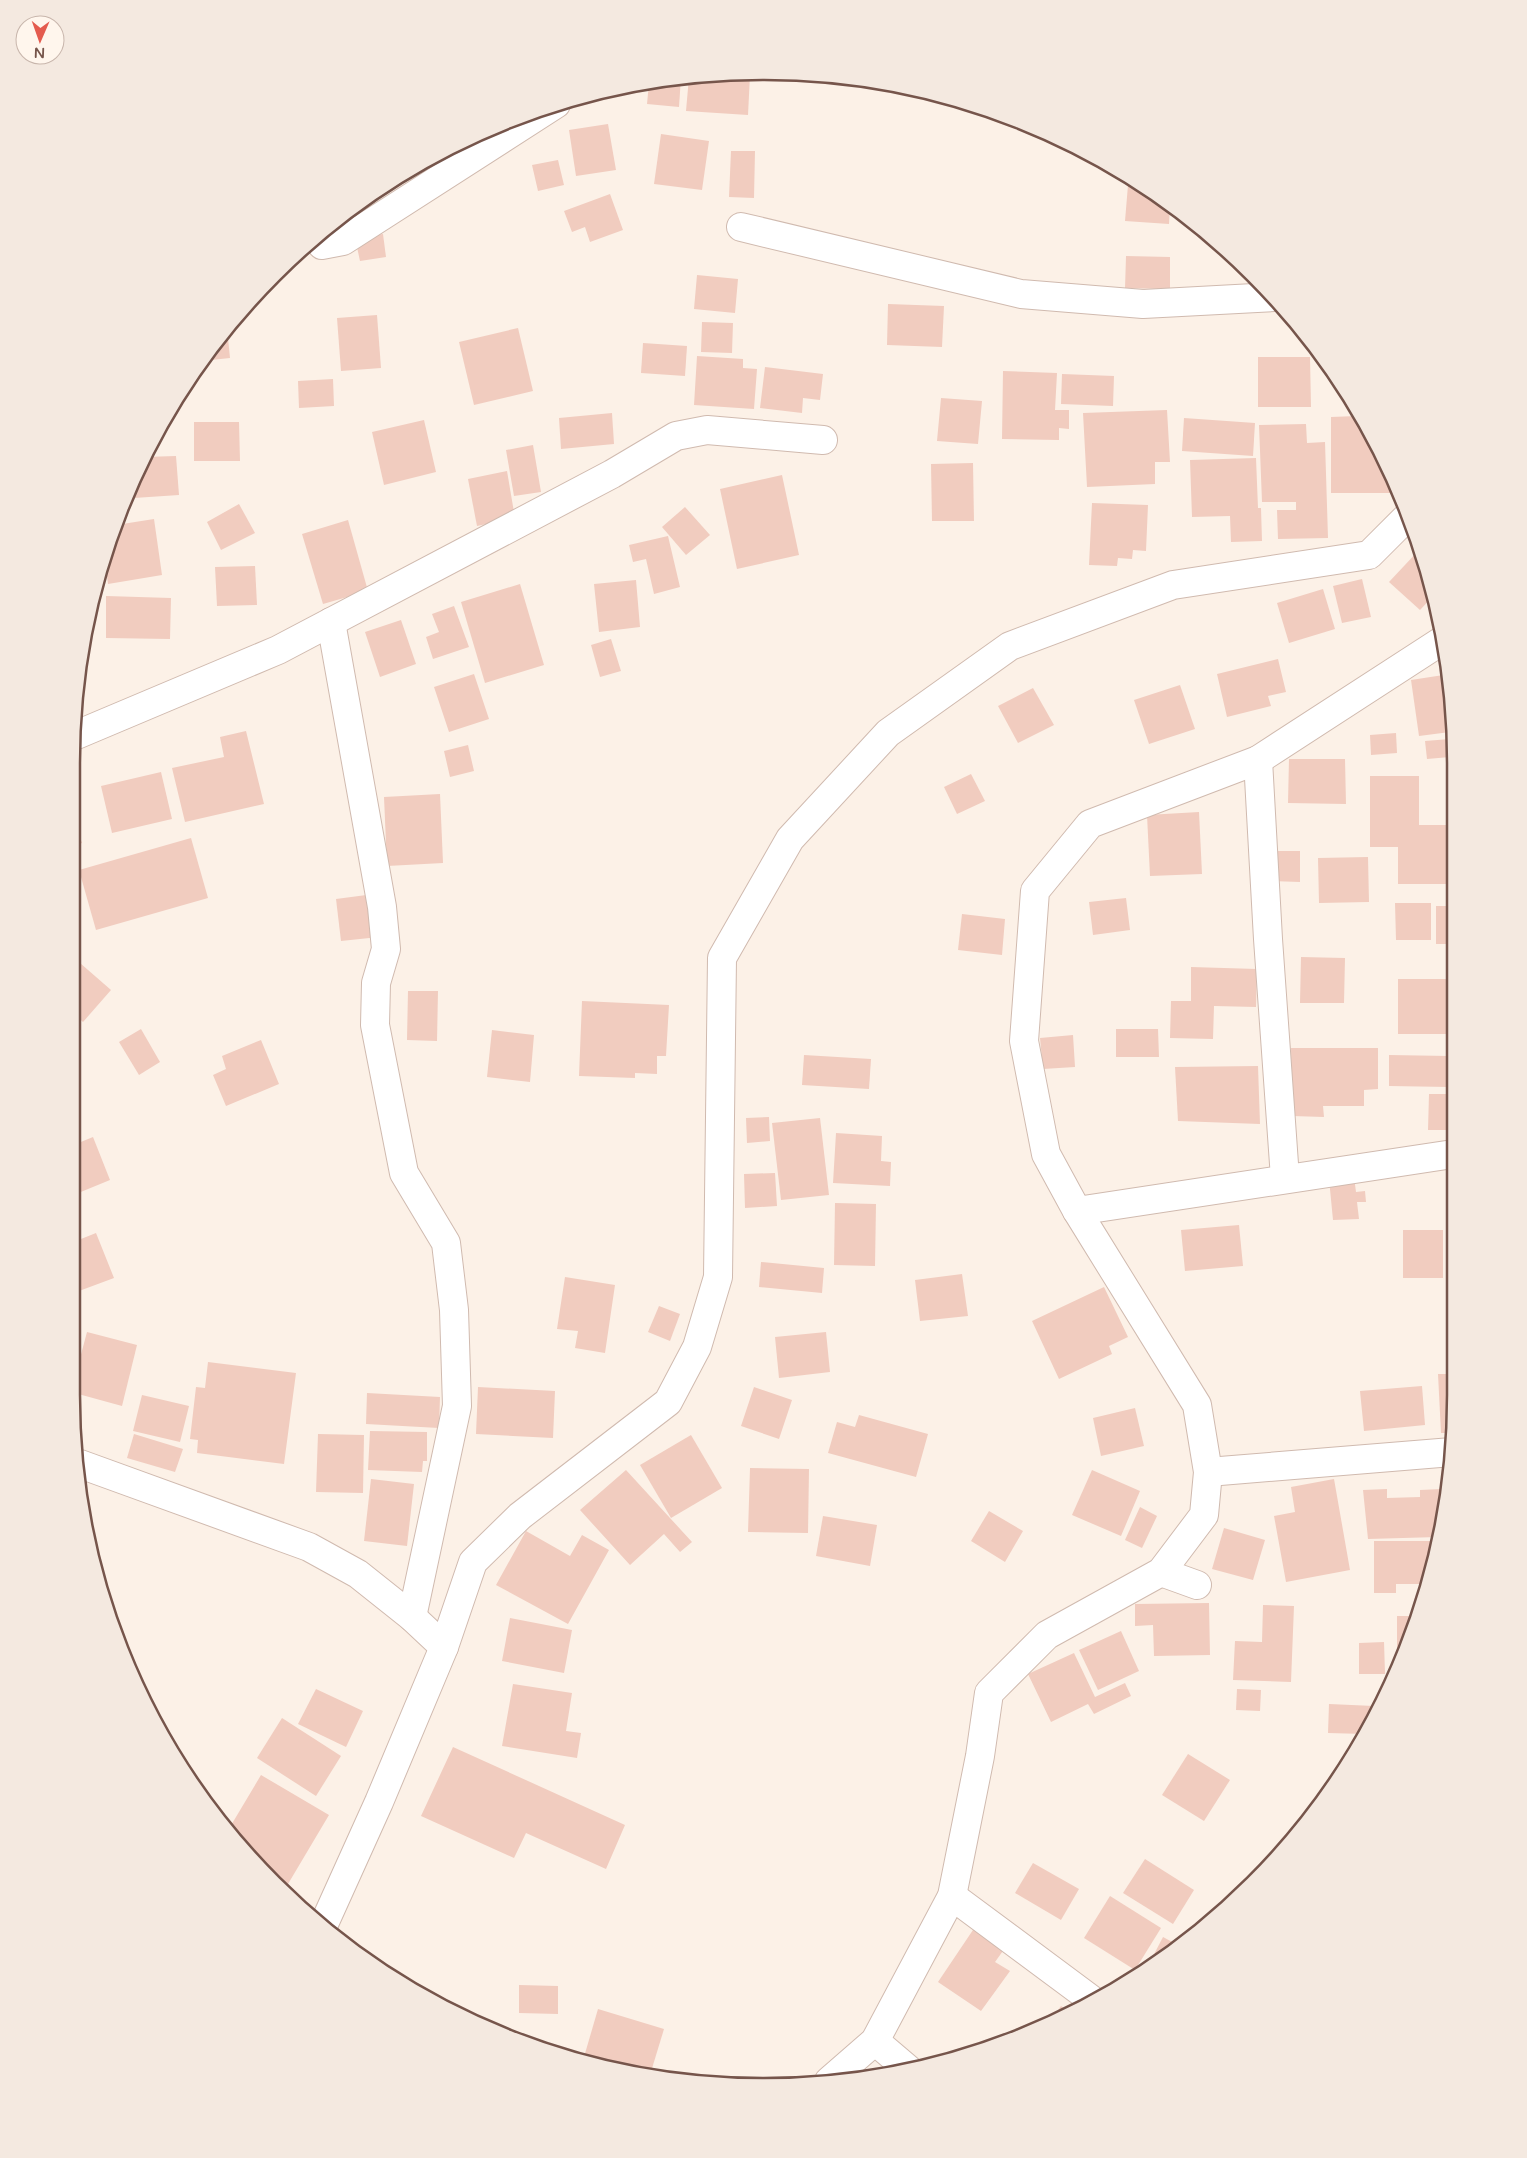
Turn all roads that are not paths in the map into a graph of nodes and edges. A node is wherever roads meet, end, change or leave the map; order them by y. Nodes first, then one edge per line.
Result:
1 (527, 122) edge
2 (741, 226) dead end
3 (321, 243) edge
4 (1263, 298) edge
5 (824, 440) dead end
6 (1403, 522) edge
7 (330, 622) junction
8 (1436, 644) edge
9 (81, 733) edge
10 (1258, 760) junction
11 (1447, 1155) edge
12 (1285, 1178) junction
13 (1077, 1211) junction
14 (1444, 1453) edge
15 (84, 1465) edge
16 (1208, 1472) junction
17 (1161, 1572) junction
18 (1197, 1585) dead end
19 (412, 1617) junction
20 (444, 1647) junction
21 (952, 1896) junction
22 (326, 1919) edge
23 (1087, 1996) edge
24 (875, 2041) junction
25 (902, 2064) edge
26 (837, 2074) edge

1 - 3 street
2 - 4 street
5 - 7 street
6 - 20 street
7 - 9 street
7 - 19 street
8 - 10 street
10 - 12 street
10 - 13 street
11 - 12 street
12 - 13 street
13 - 16 street
14 - 16 street
15 - 19 street
16 - 17 street
17 - 18 street
17 - 21 street
19 - 20 street
20 - 22 street
21 - 23 street
21 - 24 street
24 - 25 street
24 - 26 street

